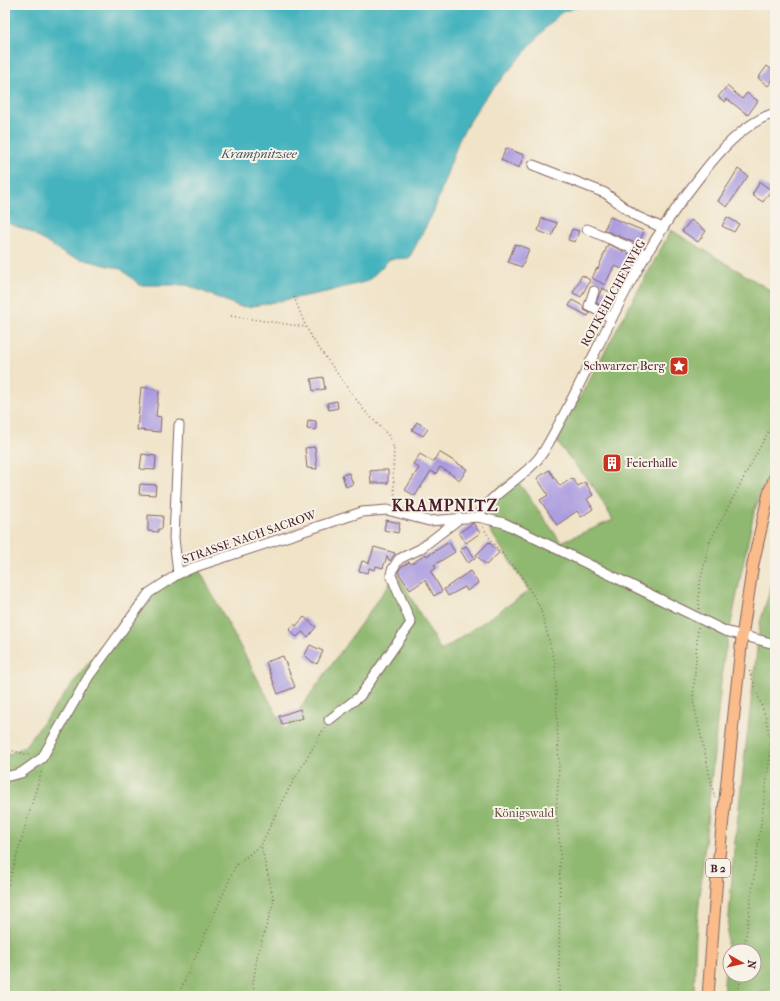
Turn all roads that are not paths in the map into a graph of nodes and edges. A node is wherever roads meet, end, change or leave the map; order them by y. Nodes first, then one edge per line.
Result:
1 (775, 113) edge
2 (532, 165) dead end
3 (663, 228) junction
4 (587, 229) dead end
5 (647, 255) junction
6 (594, 291) dead end
7 (612, 318) junction
8 (179, 425) dead end
9 (775, 477) edge
10 (478, 517) junction
11 (460, 518) junction
12 (178, 574) junction
13 (742, 636) junction
14 (775, 644) edge
15 (329, 720) road end
16 (5, 777) edge
17 (708, 996) edge

1 - 3 street, ROTKEHLCHENWEG
2 - 3 street
3 - 5 street, ROTKEHLCHENWEG
4 - 5 street
5 - 7 street, ROTKEHLCHENWEG
6 - 7 street
7 - 10 street, ROTKEHLCHENWEG
8 - 12 street
9 - 13 main road, B 2
10 - 11 street, STRASSE NACH SACROW
10 - 13 street
11 - 12 street, STRASSE NACH SACROW
11 - 15 street
12 - 16 street, STRASSE NACH SACROW
13 - 14 street
13 - 17 main road, B 2

